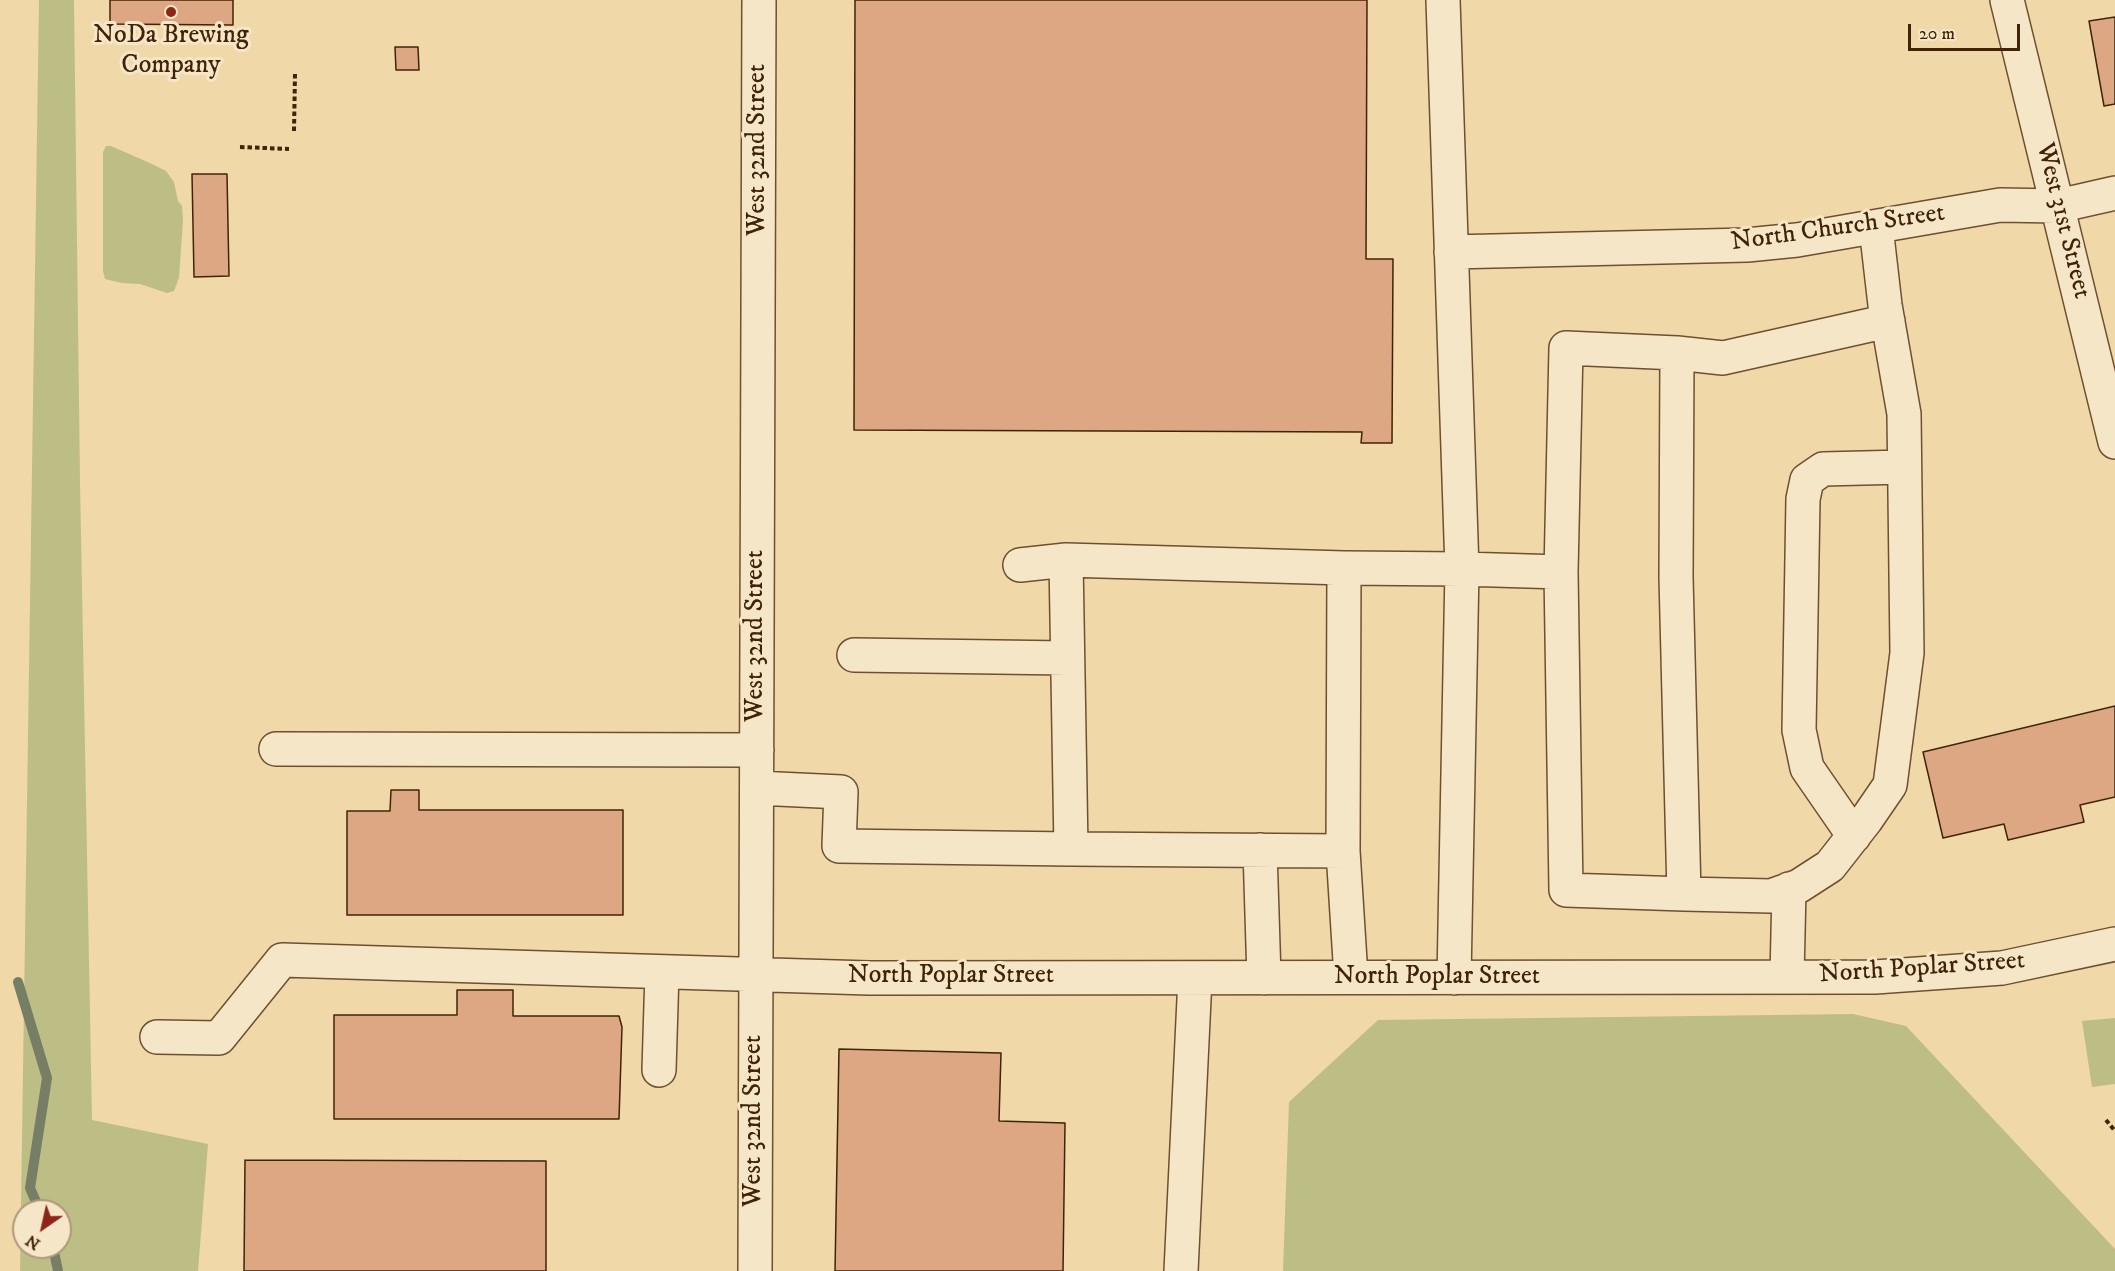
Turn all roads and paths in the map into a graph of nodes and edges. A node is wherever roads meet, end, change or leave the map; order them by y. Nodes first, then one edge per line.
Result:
1 (759, 0) edge
2 (1443, 0) edge
3 (2007, 0) edge
4 (295, 73) dead end
5 (294, 130) dead end
6 (240, 147) dead end
7 (289, 149) dead end
8 (2115, 193) edge
9 (2058, 206) junction
10 (1876, 227) junction
11 (1451, 252) junction
12 (1888, 321) junction
13 (1677, 353) junction
14 (2115, 442) edge
15 (1904, 467) junction
16 (1066, 560) junction
17 (1020, 566) dead end
18 (1344, 568) junction
19 (1462, 568) junction
20 (1561, 572) junction
21 (854, 655) dead end
22 (1067, 658) junction
23 (276, 749) dead end
24 (757, 750) junction
25 (757, 788) junction
26 (1854, 836) junction
27 (1071, 849) junction
28 (1260, 850) junction
29 (1343, 851) junction
30 (1789, 889) junction
31 (1684, 894) junction
32 (2115, 944) edge
33 (662, 972) junction
34 (756, 975) junction
35 (1350, 977) junction
36 (1787, 977) junction
37 (1195, 978) junction
38 (1264, 978) junction
39 (1454, 978) junction
40 (157, 1037) dead end
41 (659, 1070) dead end
42 (2106, 1120) dead end
43 (2115, 1131) edge
44 (755, 1271) edge
45 (1181, 1271) edge

1 - 24 street, West 32nd Street
2 - 11 street
3 - 9 street, West 31st Street
4 - 5 path
6 - 7 path
8 - 9 street, North Church Street
9 - 10 street, North Church Street
9 - 14 street, West 31st Street
10 - 11 street, North Church Street
10 - 12 street
11 - 19 street
12 - 13 street
12 - 15 street
13 - 20 street
13 - 31 street
15 - 26 street
15 - 26 street
16 - 17 street
16 - 18 street
16 - 22 street
18 - 19 street
18 - 29 street
19 - 20 street
19 - 39 street
20 - 31 street
21 - 22 street
22 - 27 street
23 - 24 street
24 - 25 street, West 32nd Street
25 - 27 street
25 - 34 street, West 32nd Street
26 - 30 street
27 - 28 street
28 - 29 street
28 - 38 street
29 - 35 street
30 - 31 street
30 - 36 street
32 - 36 street, North Poplar Street
33 - 34 street, North Poplar Street
33 - 40 street, North Poplar Street
33 - 41 street
34 - 37 street, North Poplar Street
34 - 44 street, West 32nd Street
35 - 38 street, North Poplar Street
35 - 39 street, North Poplar Street
36 - 39 street, North Poplar Street
37 - 38 street, North Poplar Street
37 - 45 street
42 - 43 path

